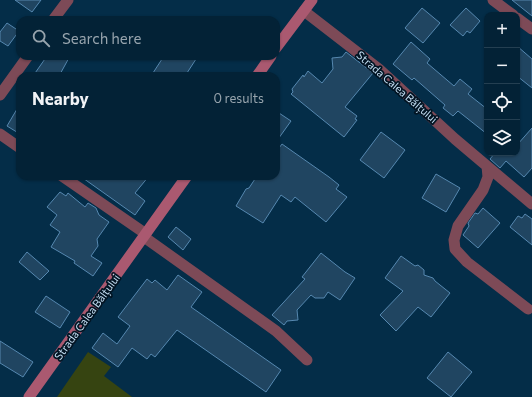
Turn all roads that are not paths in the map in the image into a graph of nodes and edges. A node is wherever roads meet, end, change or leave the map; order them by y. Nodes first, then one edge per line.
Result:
1 (68, 0) edge
2 (312, 0) edge
3 (493, 0) edge
4 (304, 11) junction
5 (509, 12) edge
6 (56, 16) edge
7 (520, 20) edge
8 (532, 29) edge
9 (280, 43) edge
10 (25, 60) edge
11 (268, 60) edge
12 (16, 72) edge
13 (16, 72) edge
14 (260, 72) edge
15 (0, 94) edge
16 (0, 134) edge
17 (16, 145) edge
18 (487, 166) junction
19 (68, 180) edge
20 (184, 180) edge
21 (532, 204) edge
22 (145, 235) junction
23 (528, 309) dead end
24 (307, 360) dead end
25 (29, 397) edge

1 - 6 street
2 - 4 main road
3 - 5 street
4 - 9 main road
4 - 18 street, Strada Calea Bălțului
7 - 8 street
10 - 13 street
11 - 14 main road
12 - 15 street
16 - 17 street
18 - 21 street, Strada Calea Bălțului
18 - 23 street
19 - 22 street
20 - 22 main road, Strada Calea Bălțului
22 - 24 street
22 - 25 main road, Strada Calea Bălțului

